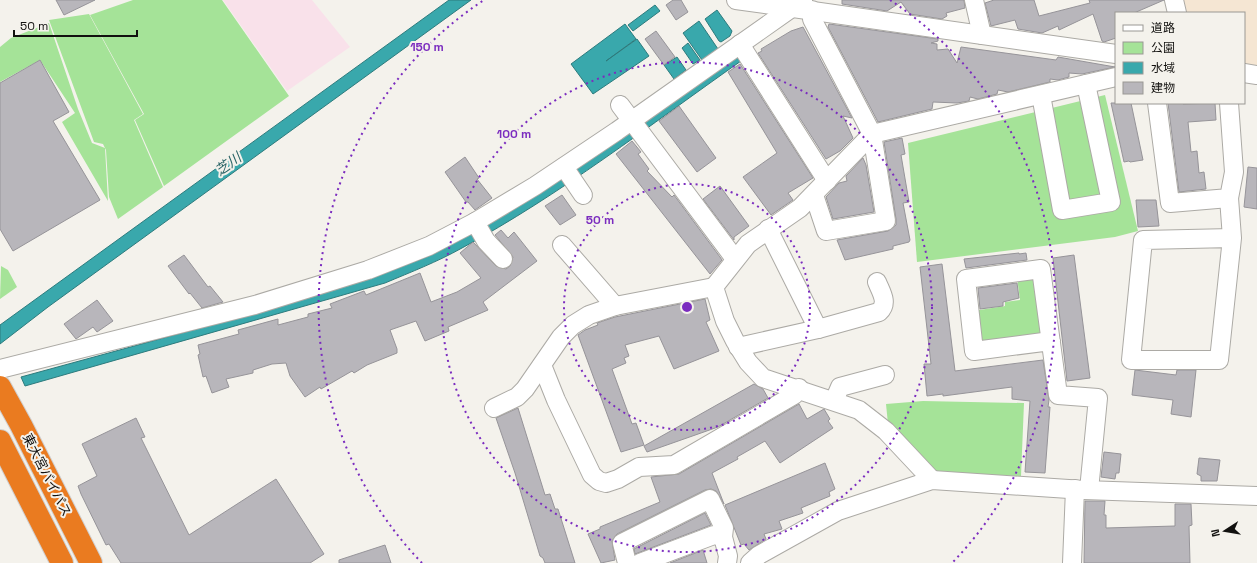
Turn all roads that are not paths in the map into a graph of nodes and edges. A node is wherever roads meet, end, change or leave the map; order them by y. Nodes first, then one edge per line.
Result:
1 (736, 0) edge
2 (974, 0) edge
3 (1174, 0) edge
4 (802, 6) edge
5 (1177, 12) edge
6 (982, 35) junction
7 (740, 44) junction
8 (1115, 54) edge
9 (1245, 73) edge
10 (1257, 75) edge
11 (1115, 77) edge
12 (1086, 84) junction
13 (1041, 95) junction
14 (1157, 104) edge
15 (1229, 104) edge
16 (620, 105) dead end
17 (631, 122) junction
18 (872, 134) junction
19 (564, 168) junction
20 (827, 181) junction
21 (580, 191) dead end
22 (814, 194) junction
23 (1229, 198) junction
24 (476, 222) junction
25 (768, 229) junction
26 (1232, 238) junction
27 (562, 245) dead end
28 (503, 259) dead end
29 (735, 259) junction
30 (877, 282) dead end
31 (714, 287) junction
32 (615, 306) junction
33 (818, 329) junction
34 (1051, 341) junction
35 (738, 347) junction
36 (542, 365) junction
37 (0, 369) edge
38 (885, 376) dead end
39 (0, 387) edge
40 (798, 388) junction
41 (834, 401) junction
42 (494, 408) dead end
43 (0, 441) edge
44 (932, 480) junction
45 (1082, 490) junction
46 (1257, 496) edge
47 (723, 537) junction
48 (62, 563) edge
49 (91, 563) edge
50 (627, 563) edge
51 (640, 563) edge
52 (727, 563) edge
53 (750, 563) edge
54 (1072, 563) edge

1 - 4 street
2 - 6 street
3 - 5 street
4 - 6 street
4 - 7 street
4 - 18 street
6 - 8 street
7 - 17 street
7 - 20 street
9 - 10 street
11 - 12 street
12 - 13 street
12 - 13 street
13 - 18 street
14 - 23 street
15 - 23 street
16 - 17 street
17 - 19 street
17 - 29 street
18 - 20 street
18 - 22 street
19 - 21 street
19 - 24 street
20 - 22 street
22 - 25 street
23 - 26 street
24 - 28 street
24 - 37 street
25 - 29 street
25 - 33 street
26 - 26 street
27 - 32 street
29 - 31 street
30 - 33 street
31 - 32 street
31 - 35 street
32 - 36 street
33 - 35 street
34 - 34 street
34 - 45 street
35 - 40 street
36 - 40 street
36 - 42 street
38 - 41 street
39 - 49 highway, 東大宮バイパス
40 - 41 street
41 - 44 street
43 - 48 highway, 東大宮バイパス
44 - 45 street
44 - 53 street
45 - 46 street
45 - 54 street
47 - 50 street
47 - 51 street
47 - 52 street

